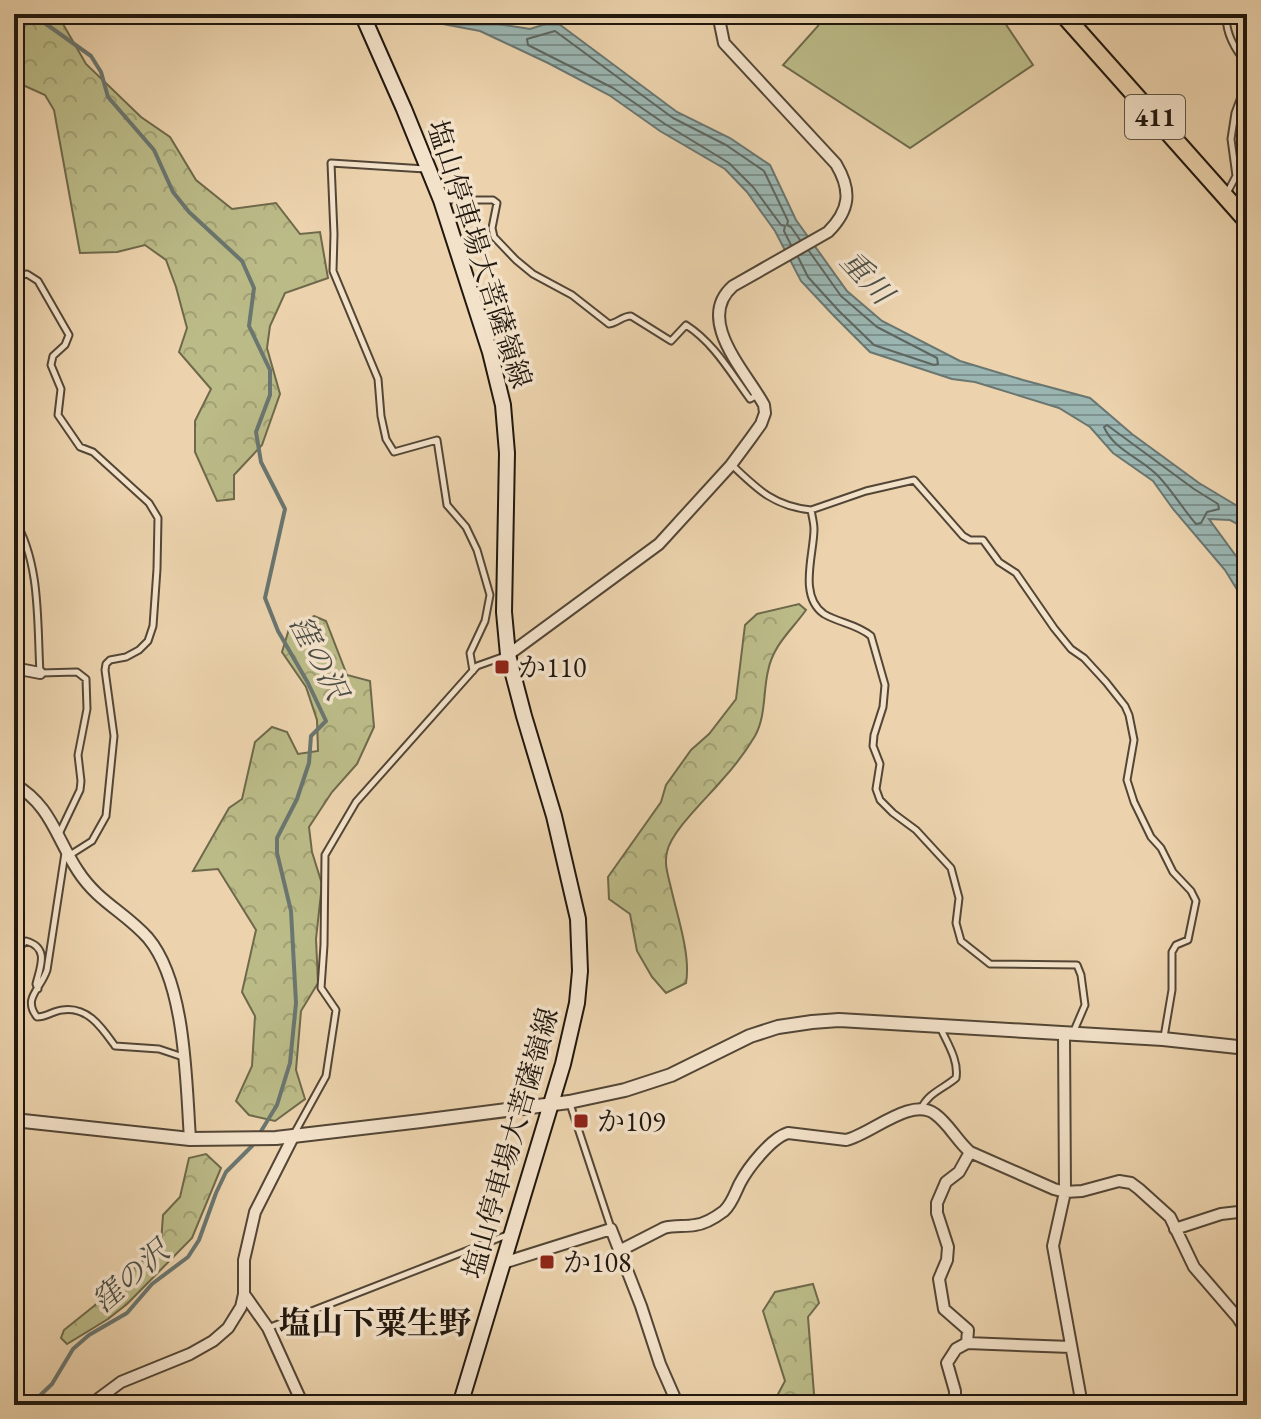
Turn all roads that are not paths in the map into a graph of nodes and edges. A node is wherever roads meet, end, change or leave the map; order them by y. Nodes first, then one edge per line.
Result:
1 (362, 14) edge
2 (718, 14) edge
3 (1063, 14) edge
4 (1227, 14) edge
5 (1247, 63) edge
6 (1247, 81) edge
7 (430, 169) junction
8 (1247, 172) edge
9 (1236, 176) junction
10 (1225, 196) junction
11 (441, 200) junction
12 (1247, 221) edge
13 (14, 277) edge
14 (758, 395) junction
15 (731, 465) junction
16 (811, 510) junction
17 (14, 519) edge
18 (508, 655) junction
19 (14, 668) edge
20 (473, 671) junction
21 (40, 673) junction
22 (14, 784) edge
23 (59, 835) junction
24 (67, 852) junction
25 (14, 952) edge
26 (38, 989) junction
27 (940, 1026) junction
28 (1069, 1034) junction
29 (1163, 1039) junction
30 (1247, 1048) edge
31 (185, 1058) junction
32 (569, 1102) junction
33 (553, 1104) junction
34 (920, 1110) junction
35 (14, 1120) edge
36 (294, 1135) junction
37 (190, 1139) junction
38 (970, 1152) junction
39 (1065, 1192) junction
40 (1247, 1211) edge
41 (611, 1229) junction
42 (1175, 1229) junction
43 (512, 1233) junction
44 (621, 1250) junction
45 (503, 1263) junction
46 (244, 1294) junction
47 (268, 1328) junction
48 (1247, 1332) edge
49 (967, 1343) junction
50 (1071, 1347) junction
51 (90, 1405) edge
52 (303, 1405) edge
53 (460, 1405) edge
54 (678, 1405) edge
55 (955, 1405) edge
56 (1082, 1405) edge

1 - 7 main road, 塩山停車場大菩薩嶺線
2 - 14 street
3 - 10 highway, 411
4 - 5 lane
6 - 9 lane
7 - 11 main road, 塩山停車場大菩薩嶺線
7 - 20 lane
8 - 9 lane
9 - 10 lane
10 - 12 highway, 411
11 - 14 lane
11 - 18 main road, 塩山停車場大菩薩嶺線
13 - 24 lane
14 - 15 street
15 - 16 lane
15 - 18 street
16 - 28 lane
16 - 29 lane
17 - 21 lane
18 - 20 lane
18 - 33 main road, 塩山停車場大菩薩嶺線
19 - 21 street
20 - 36 lane
21 - 23 lane
22 - 23 street
23 - 24 street
24 - 26 lane
24 - 31 street
25 - 26 lane
26 - 31 lane
27 - 28 street
27 - 32 street
27 - 34 lane
28 - 29 street
28 - 39 street
29 - 30 street
31 - 37 street
32 - 33 street
32 - 41 lane
33 - 36 street
33 - 43 main road, 塩山停車場大菩薩嶺線
34 - 38 street
34 - 44 street
35 - 37 street
36 - 37 street
36 - 46 street
38 - 39 street
38 - 49 street
39 - 42 street
39 - 50 street
40 - 42 street
41 - 44 street
41 - 45 street
42 - 48 street
43 - 45 main road, 塩山停車場大菩薩嶺線
43 - 47 lane
44 - 54 street
45 - 53 main road, 塩山停車場大菩薩嶺線
46 - 47 street
46 - 51 street
47 - 52 street
49 - 50 street
49 - 55 street
50 - 56 street

